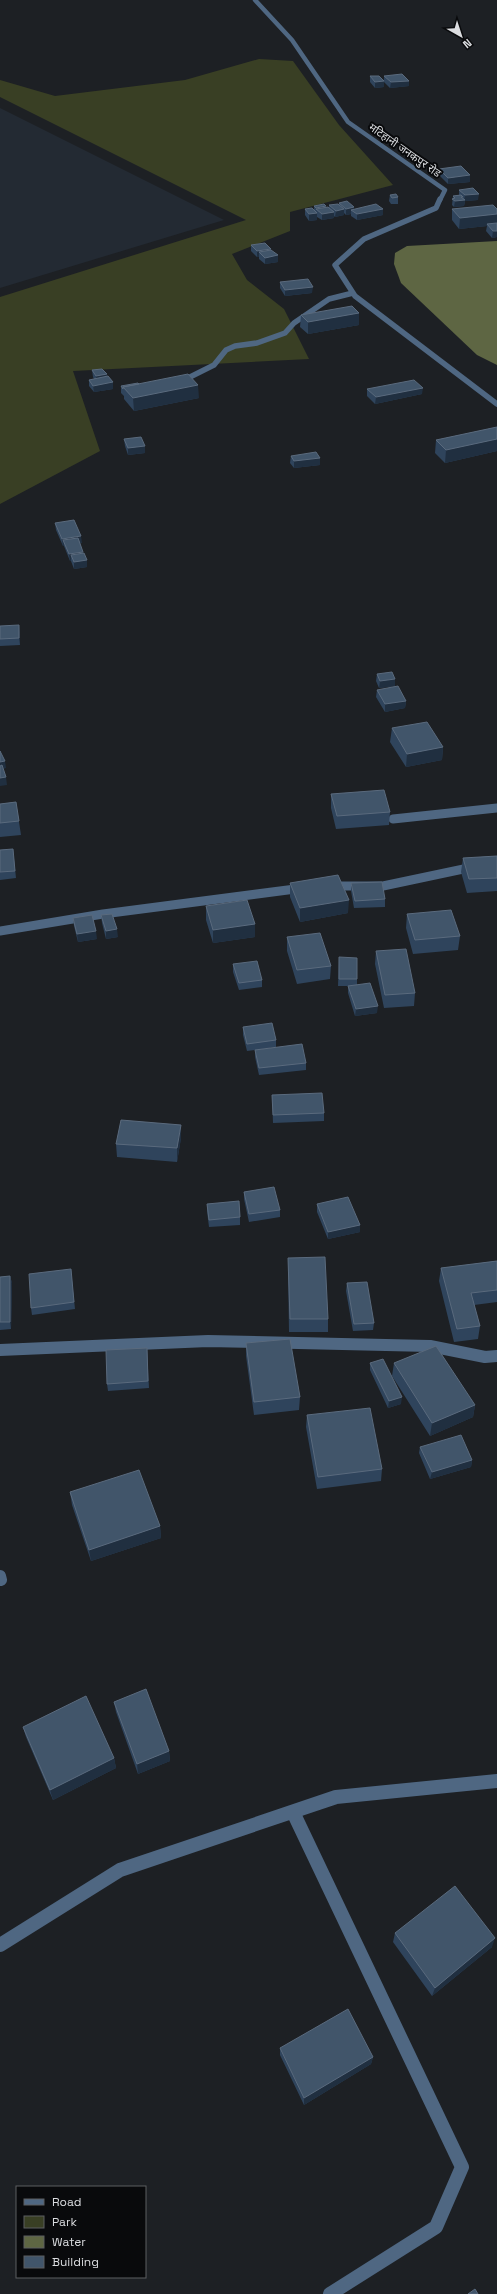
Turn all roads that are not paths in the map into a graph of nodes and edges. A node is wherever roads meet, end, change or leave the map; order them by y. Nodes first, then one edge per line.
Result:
1 (255, 0) edge
2 (353, 292) junction
3 (172, 384) edge
4 (497, 404) edge
5 (496, 810) edge
6 (393, 819) dead end
7 (497, 862) edge
8 (0, 931) edge
9 (0, 1350) edge
10 (497, 1356) edge
11 (497, 1781) edge
12 (293, 1812) junction
13 (0, 1945) edge
14 (330, 2294) edge

1 - 2 street, मटिहानी जनकपुर रोड
2 - 3 street
2 - 4 street, मटिहानी जनकपुर रोड
5 - 6 street
7 - 8 street
9 - 10 street
11 - 12 street
12 - 13 street
12 - 14 street

